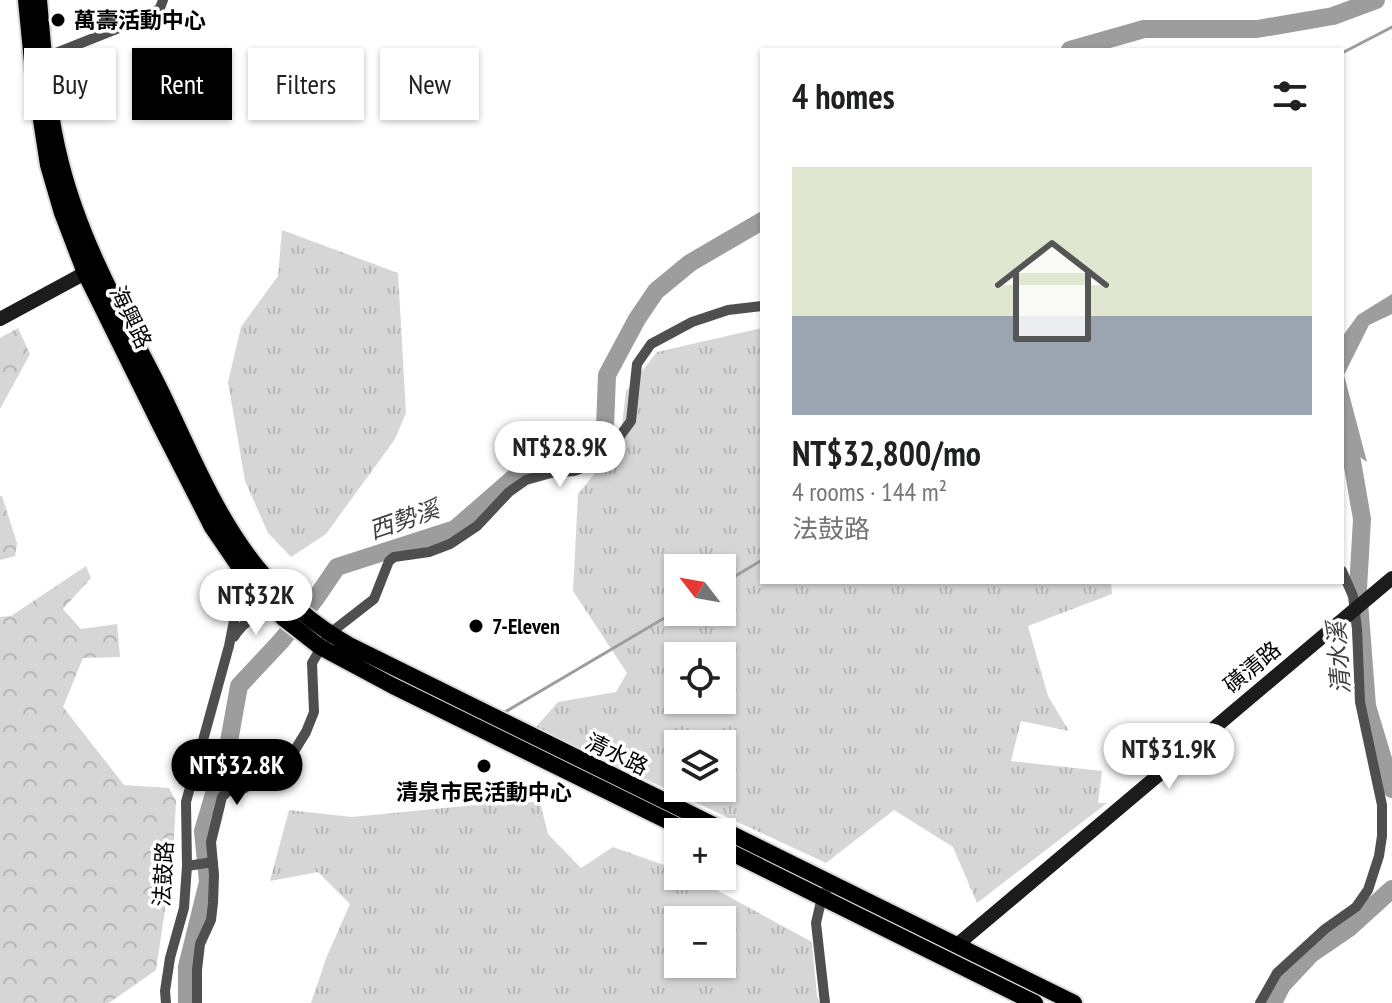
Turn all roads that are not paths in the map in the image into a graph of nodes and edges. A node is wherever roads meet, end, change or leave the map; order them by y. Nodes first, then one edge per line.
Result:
1 (26, 0) edge
2 (39, 0) edge
3 (163, 0) edge
4 (36, 48) edge
5 (38, 48) edge
6 (68, 48) edge
7 (51, 120) edge
8 (92, 270) junction
9 (760, 306) edge
10 (0, 319) edge
11 (250, 571) junction
12 (1344, 576) edge
13 (1392, 578) edge
14 (1355, 609) junction
15 (284, 612) junction
16 (318, 635) junction
17 (229, 646) junction
18 (664, 819) edge
19 (736, 854) edge
20 (213, 862) junction
21 (187, 866) junction
22 (826, 890) junction
23 (958, 944) junction
24 (949, 960) junction
25 (166, 1003) edge
26 (197, 1003) edge
27 (825, 1003) edge
28 (1035, 1003) edge
29 (1074, 1003) edge
30 (1260, 1003) edge

1 - 4 main road, 海興路
2 - 5 main road, 海興路
3 - 6 street
7 - 8 main road, 海興路
8 - 10 street
8 - 11 main road, 海興路
9 - 16 street
11 - 15 main road, 海興路
11 - 17 street, 法鼓路
12 - 14 street
13 - 14 street, 磺清路
14 - 23 street, 磺清路
14 - 30 street
15 - 16 main road, 海興路
15 - 17 street
16 - 18 main road, 清水路
16 - 20 street
16 - 22 main road, 清水路
17 - 21 street, 法鼓路
19 - 22 main road, 清水路
20 - 21 street
20 - 26 street
21 - 25 street, 法鼓路
22 - 23 main road, 清水路
22 - 24 main road, 清水路
22 - 27 street
23 - 24 street
23 - 29 main road, 清水路
24 - 28 main road, 清水路

